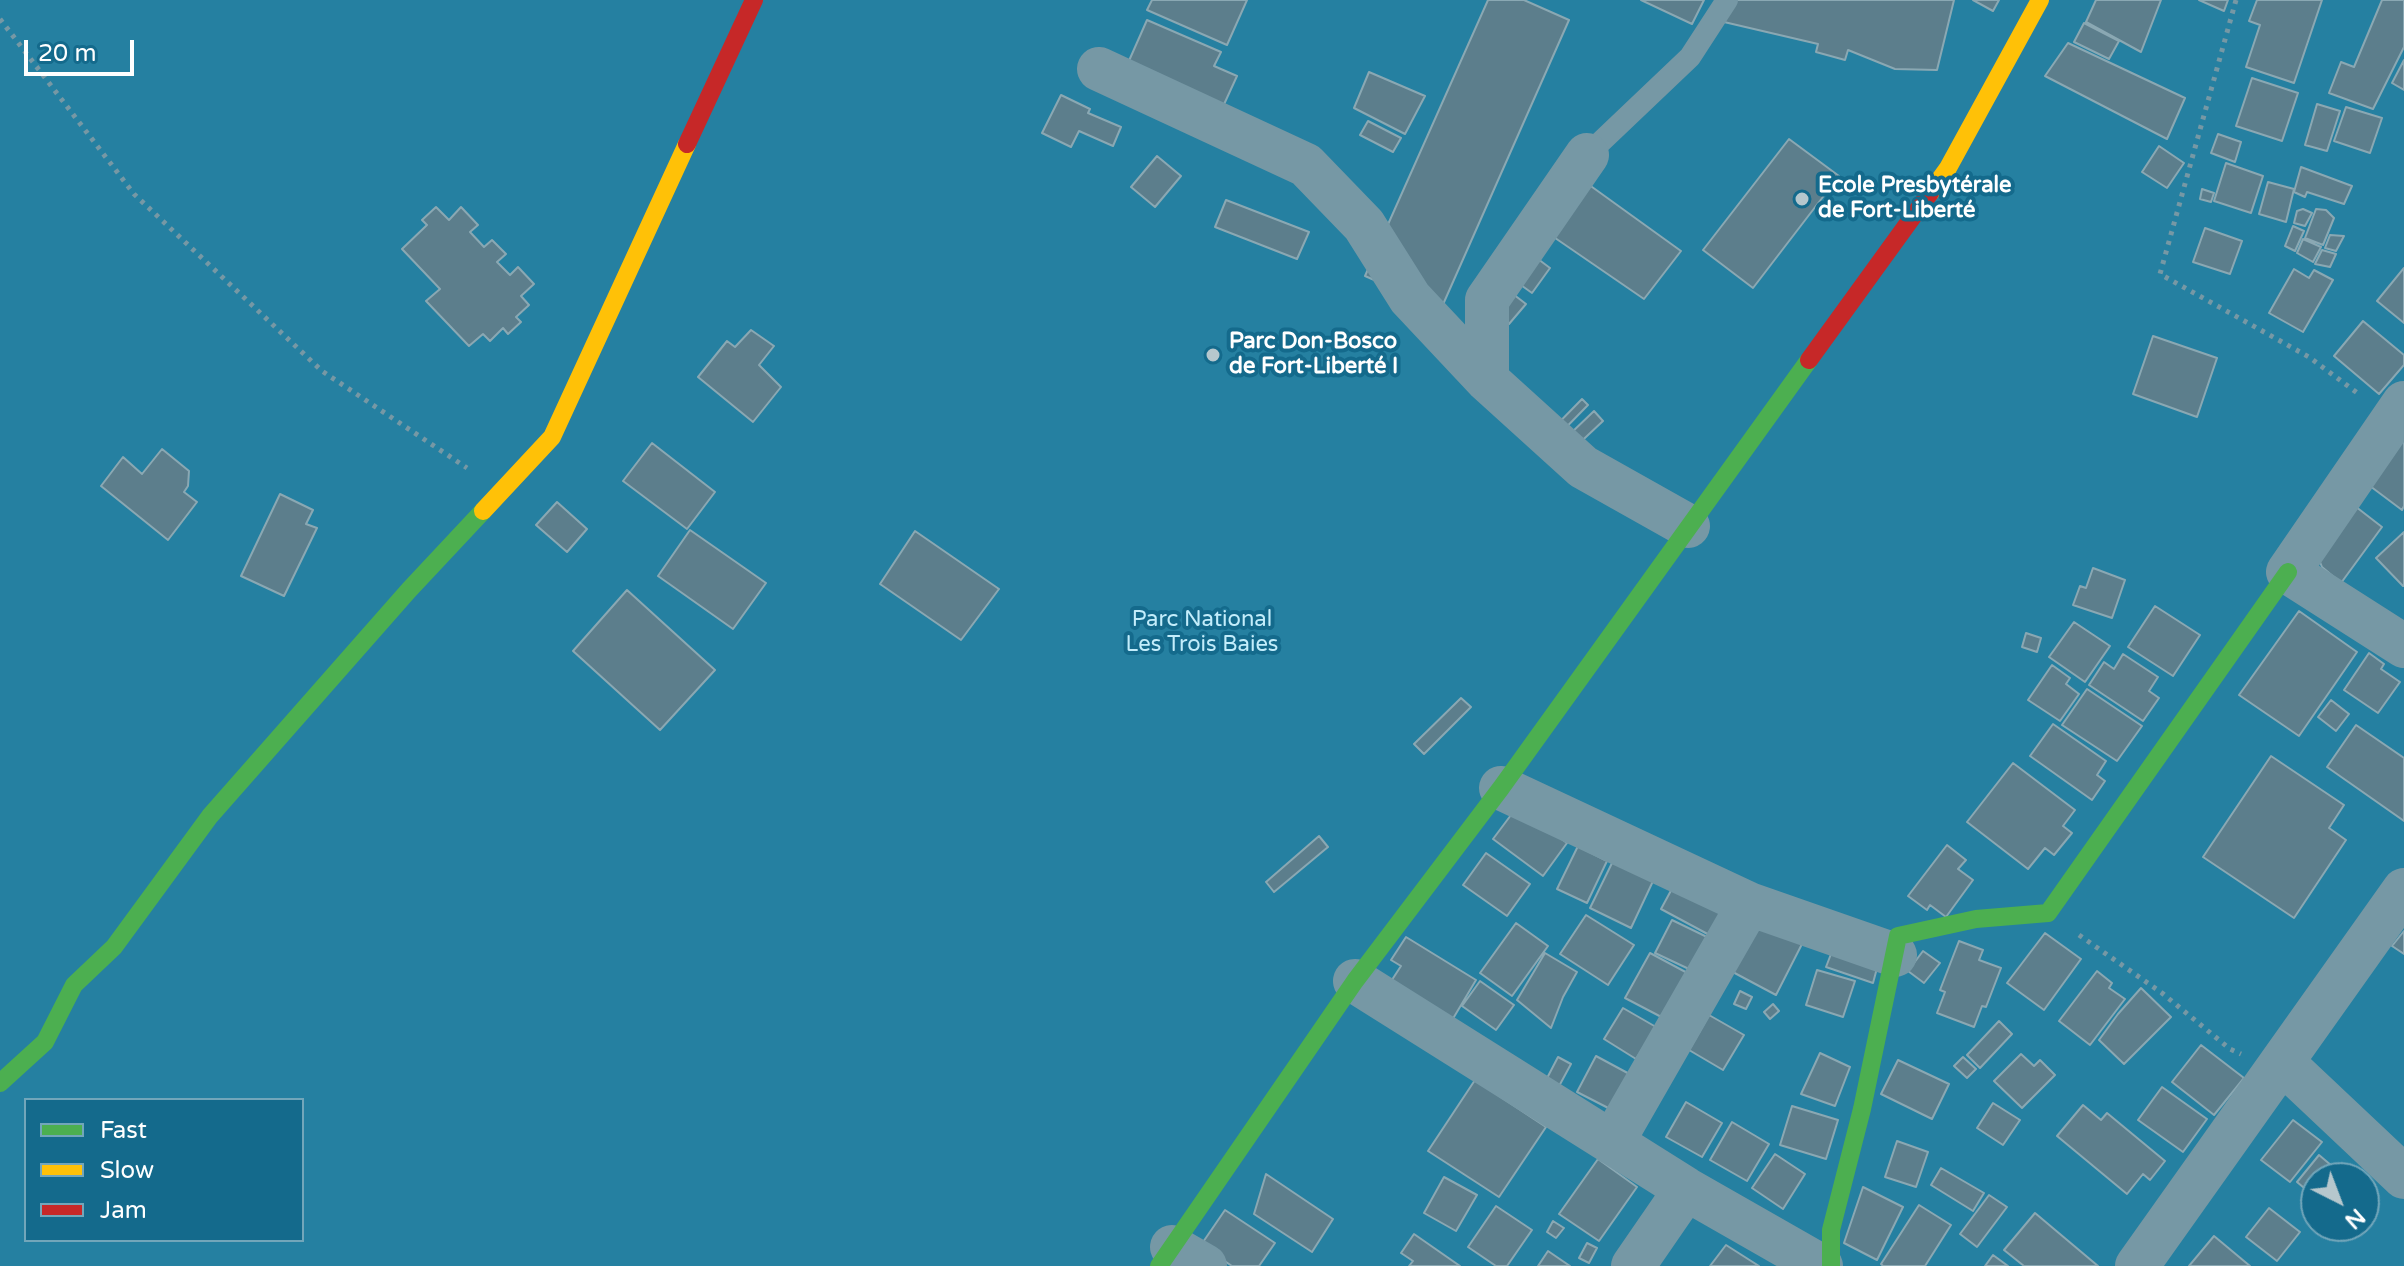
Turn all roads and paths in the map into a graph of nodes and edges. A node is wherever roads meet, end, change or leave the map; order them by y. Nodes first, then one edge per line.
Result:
1 (754, 0) edge
2 (1727, 0) edge
3 (2040, 0) edge
4 (2236, 0) edge
5 (0, 19) edge
6 (1099, 69) dead end
7 (1587, 155) joint
8 (1487, 380) junction
9 (2399, 411) edge
10 (501, 491) junction
11 (1688, 526) junction
12 (2288, 572) junction
13 (2404, 646) edge
14 (1501, 788) junction
15 (2404, 890) edge
16 (1749, 904) junction
17 (2048, 913) junction
18 (1895, 955) junction
19 (1355, 981) junction
20 (2282, 1062) junction
21 (0, 1083) edge
22 (1612, 1143) junction
23 (2404, 1177) edge
24 (1686, 1189) junction
25 (1178, 1260) edge
26 (1633, 1266) edge
27 (1821, 1266) edge
28 (1831, 1266) edge
29 (2137, 1266) edge

1 - 10 street
2 - 7 lane
3 - 11 street
4 - 9 path
5 - 10 path
6 - 8 street
7 - 8 street
8 - 11 street
9 - 12 street
10 - 21 street
11 - 14 street
12 - 13 street
12 - 17 street
14 - 16 street
14 - 19 street
15 - 20 street
16 - 18 street
16 - 22 street
17 - 18 street
17 - 20 path
18 - 28 street
19 - 22 street
19 - 25 street
20 - 23 street
20 - 29 street
22 - 24 street
24 - 26 street
24 - 27 street

